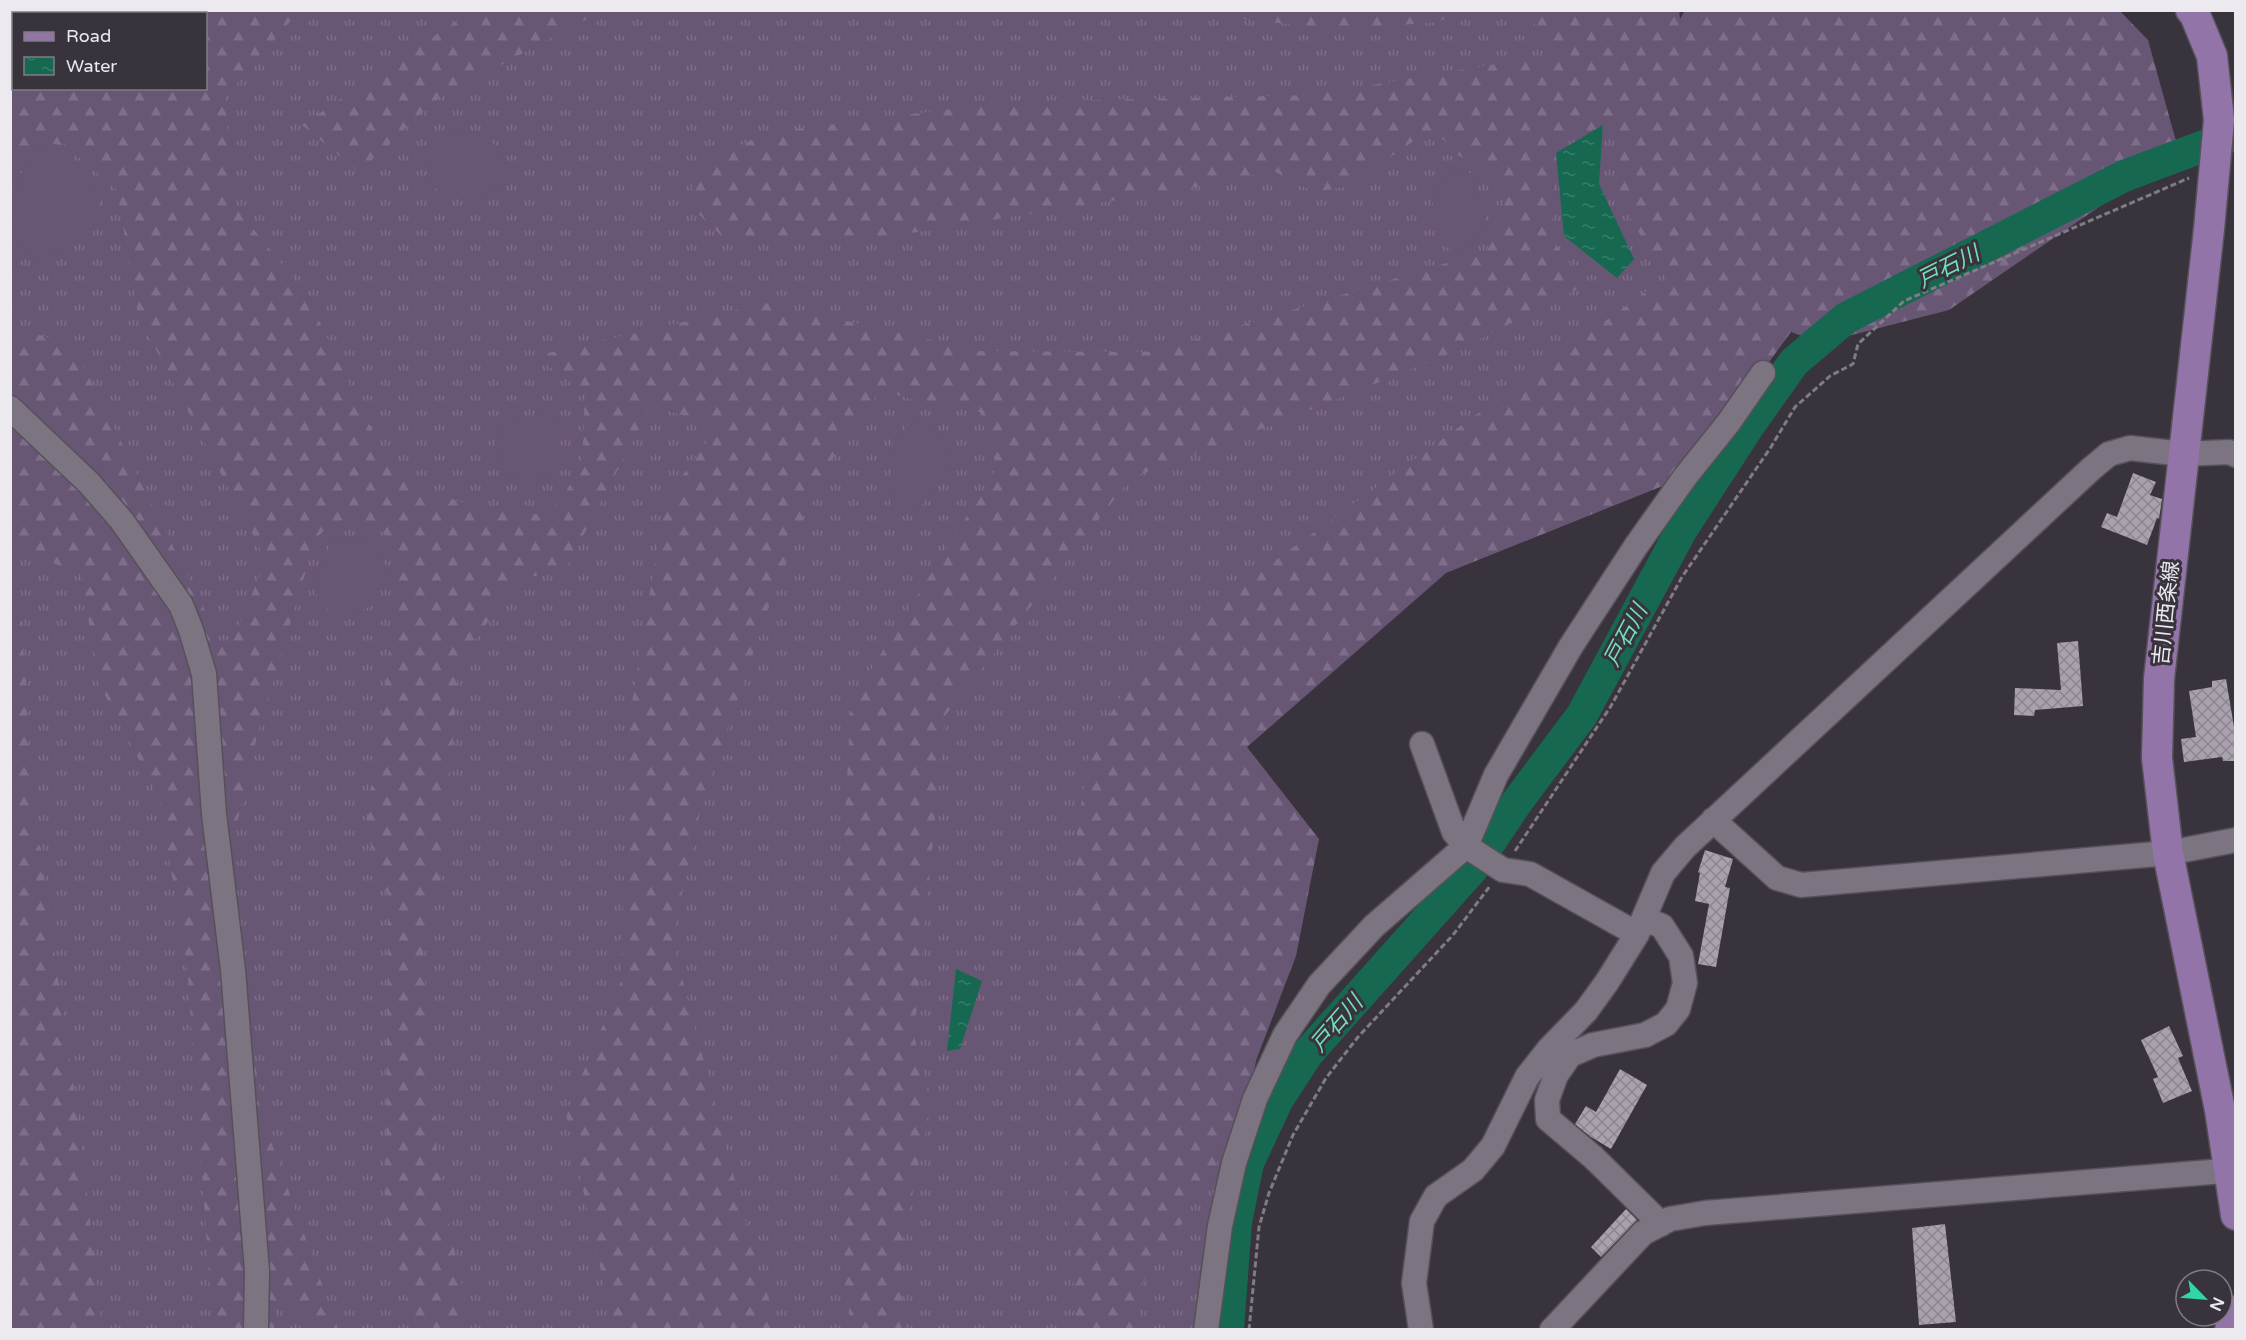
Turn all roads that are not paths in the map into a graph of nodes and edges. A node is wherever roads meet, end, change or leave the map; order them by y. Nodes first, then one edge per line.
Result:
1 (2195, 12) edge
2 (1763, 373) dead end
3 (10, 408) edge
4 (2183, 454) junction
5 (2235, 455) edge
6 (1422, 744) dead end
7 (1713, 820) junction
8 (2235, 840) edge
9 (1466, 846) junction
10 (2168, 853) junction
11 (1641, 927) junction
12 (2232, 1171) edge
13 (2235, 1215) edge
14 (1661, 1224) junction
15 (2235, 1311) edge
16 (256, 1329) edge
17 (1206, 1329) edge
18 (1421, 1329) edge
19 (1552, 1329) edge
20 (2230, 1329) edge

1 - 4 main road, 吉川西条線
2 - 9 street
3 - 16 street
4 - 5 street
4 - 7 street
4 - 10 main road, 吉川西条線
6 - 9 street
7 - 10 street
7 - 11 street
8 - 10 street
9 - 11 street
9 - 17 street
10 - 12 main road, 吉川西条線
11 - 14 street
11 - 18 street
12 - 13 main road, 吉川西条線
12 - 14 street
14 - 19 street
15 - 20 main road

